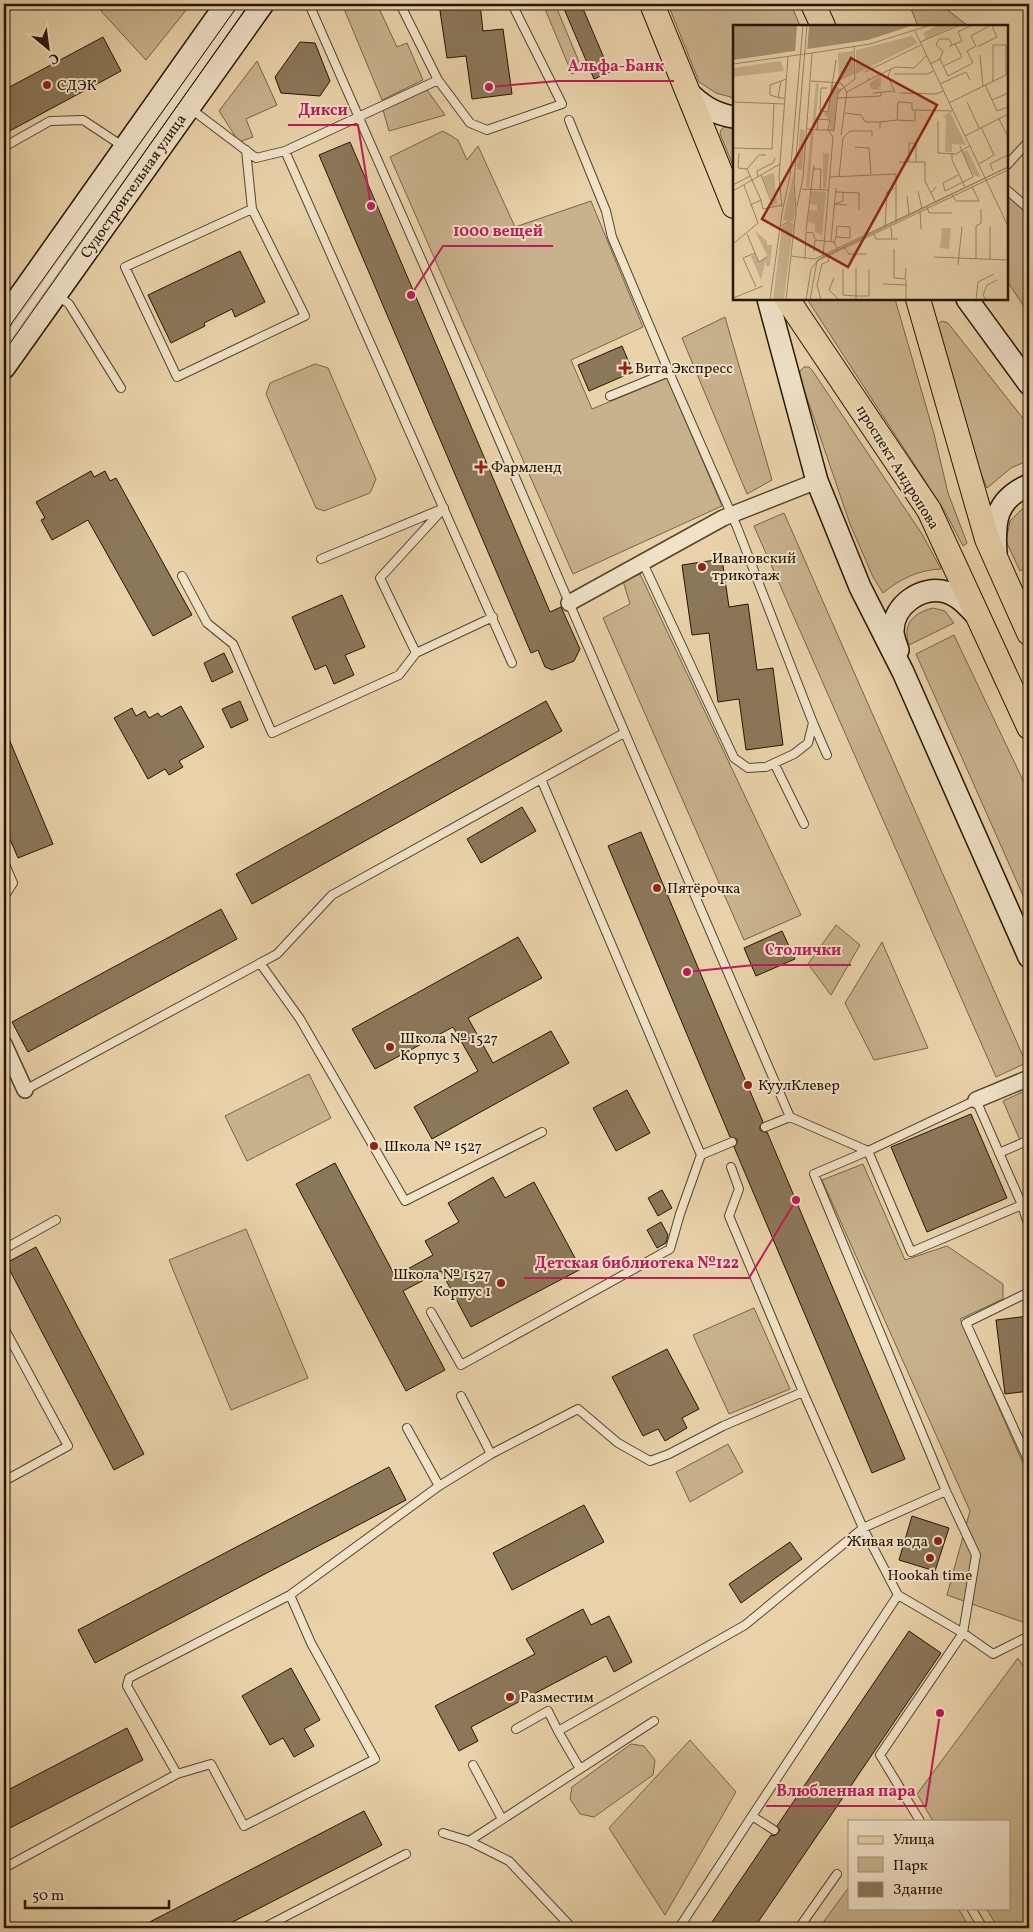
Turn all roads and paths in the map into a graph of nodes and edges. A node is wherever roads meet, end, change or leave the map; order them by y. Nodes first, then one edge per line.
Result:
1 (226, 4) edge
2 (310, 4) edge
3 (400, 4) edge
4 (512, 4) edge
5 (652, 4) edge
6 (255, 5) edge
7 (438, 80) junction
8 (687, 91) junction
9 (177, 100) junction
10 (359, 117) junction
11 (733, 117) edge
12 (569, 120) dead end
13 (1029, 141) edge
14 (4, 147) edge
15 (246, 150) junction
16 (286, 151) junction
17 (137, 155) junction
18 (1008, 164) edge
19 (1008, 191) edge
20 (733, 204) edge
21 (1029, 208) edge
22 (252, 209) junction
23 (56, 294) junction
24 (768, 300) edge
25 (788, 300) edge
26 (918, 300) edge
27 (968, 300) edge
28 (4, 318) edge
29 (4, 343) edge
30 (4, 368) edge
31 (668, 372) junction
32 (1029, 384) edge
33 (121, 388) dead end
34 (610, 396) dead end
35 (817, 481) junction
36 (1029, 485) edge
37 (444, 508) junction
38 (732, 515) junction
39 (322, 559) dead end
40 (997, 562) junction
41 (642, 563) junction
42 (182, 576) dead end
43 (569, 603) junction
44 (493, 617) junction
45 (981, 620) junction
46 (1029, 633) edge
47 (416, 653) junction
48 (512, 663) dead end
49 (903, 672) junction
50 (813, 723) junction
51 (1029, 727) edge
52 (624, 733) junction
53 (827, 755) dead end
54 (774, 763) junction
55 (541, 779) junction
56 (804, 824) dead end
57 (4, 862) edge
58 (4, 897) edge
59 (1029, 957) edge
60 (260, 963) junction
61 (4, 1044) edge
62 (1029, 1078) edge
63 (25, 1090) joint
64 (976, 1100) junction
65 (790, 1117) junction
66 (765, 1127) dead end
67 (542, 1132) dead end
68 (1029, 1140) edge
69 (732, 1142) dead end
70 (868, 1151) junction
71 (999, 1153) junction
72 (701, 1155) junction
73 (731, 1167) dead end
74 (1022, 1205) junction
75 (56, 1220) dead end
76 (1029, 1227) edge
77 (4, 1249) edge
78 (1029, 1292) edge
79 (431, 1312) dead end
80 (4, 1328) edge
81 (803, 1392) junction
82 (461, 1396) dead end
83 (407, 1428) dead end
84 (491, 1454) junction
85 (1029, 1462) edge
86 (4, 1476) edge
87 (439, 1486) junction
88 (946, 1491) junction
89 (863, 1528) junction
90 (290, 1595) junction
91 (898, 1595) junction
92 (963, 1633) junction
93 (1029, 1636) edge
94 (654, 1721) dead end
95 (516, 1729) dead end
96 (558, 1731) junction
97 (473, 1765) dead end
98 (580, 1769) junction
99 (177, 1774) junction
100 (752, 1816) junction
101 (502, 1819) junction
102 (919, 1820) edge
103 (774, 1830) dead end
104 (443, 1833) dead end
105 (469, 1841) junction
106 (406, 1854) dead end
107 (4, 1868) edge
108 (837, 1874) dead end
109 (972, 1910) edge
110 (263, 1928) edge
111 (572, 1928) edge
112 (679, 1928) edge
113 (799, 1928) edge
114 (983, 1928) edge

1 - 9 main road, Судостроительная улица
2 - 10 lane
3 - 7 lane
4 - 7 lane
5 - 8 main road
6 - 9 main road, Судостроительная улица
7 - 10 lane
8 - 11 main road
8 - 20 main road
9 - 15 lane
9 - 17 main road, Судостроительная улица
9 - 17 main road, Судостроительная улица
10 - 16 lane
10 - 43 lane
12 - 31 lane
13 - 18 lane
14 - 17 lane
15 - 16 lane
15 - 22 lane
16 - 37 lane
17 - 23 main road, Судостроительная улица
17 - 28 main road, Судостроительная улица
17 - 29 lane
19 - 21 lane
22 - 22 lane
23 - 30 main road, Судостроительная улица
23 - 33 lane
24 - 35 main road
25 - 45 main road, проспект Андропова
26 - 40 main road
27 - 32 main road
31 - 34 lane
31 - 38 lane
35 - 38 street
35 - 49 main road
36 - 40 main road
37 - 39 lane
37 - 44 lane
37 - 47 lane
38 - 41 street
38 - 50 lane
40 - 46 main road
41 - 43 street
41 - 54 lane
42 - 47 lane
43 - 52 lane
44 - 47 lane
44 - 48 lane
45 - 49 main road
45 - 51 main road, проспект Андропова
49 - 59 main road
50 - 53 lane
50 - 54 lane
52 - 55 lane
52 - 65 lane
54 - 56 lane
55 - 60 lane
55 - 72 lane
57 - 58 lane
60 - 63 lane
60 - 67 lane
61 - 63 street
62 - 64 street
64 - 70 lane
64 - 71 lane
65 - 66 lane
65 - 70 lane
68 - 71 lane
69 - 72 lane
70 - 74 lane
70 - 88 lane
71 - 74 lane
72 - 79 lane
73 - 81 lane
74 - 76 lane
75 - 77 lane
78 - 85 lane
80 - 86 lane
81 - 84 lane
81 - 89 lane
82 - 84 lane
83 - 87 lane
84 - 87 lane
87 - 90 lane
88 - 89 lane
88 - 92 lane
89 - 91 lane
89 - 96 lane
90 - 99 lane
90 - 99 lane
91 - 92 lane
91 - 100 lane
92 - 93 lane
92 - 102 lane
94 - 98 lane
95 - 96 lane
96 - 98 lane
97 - 101 lane
98 - 101 lane
99 - 107 lane
100 - 103 lane
100 - 112 lane
101 - 105 lane
104 - 105 lane
105 - 111 lane
106 - 110 lane
108 - 113 lane
109 - 114 lane

